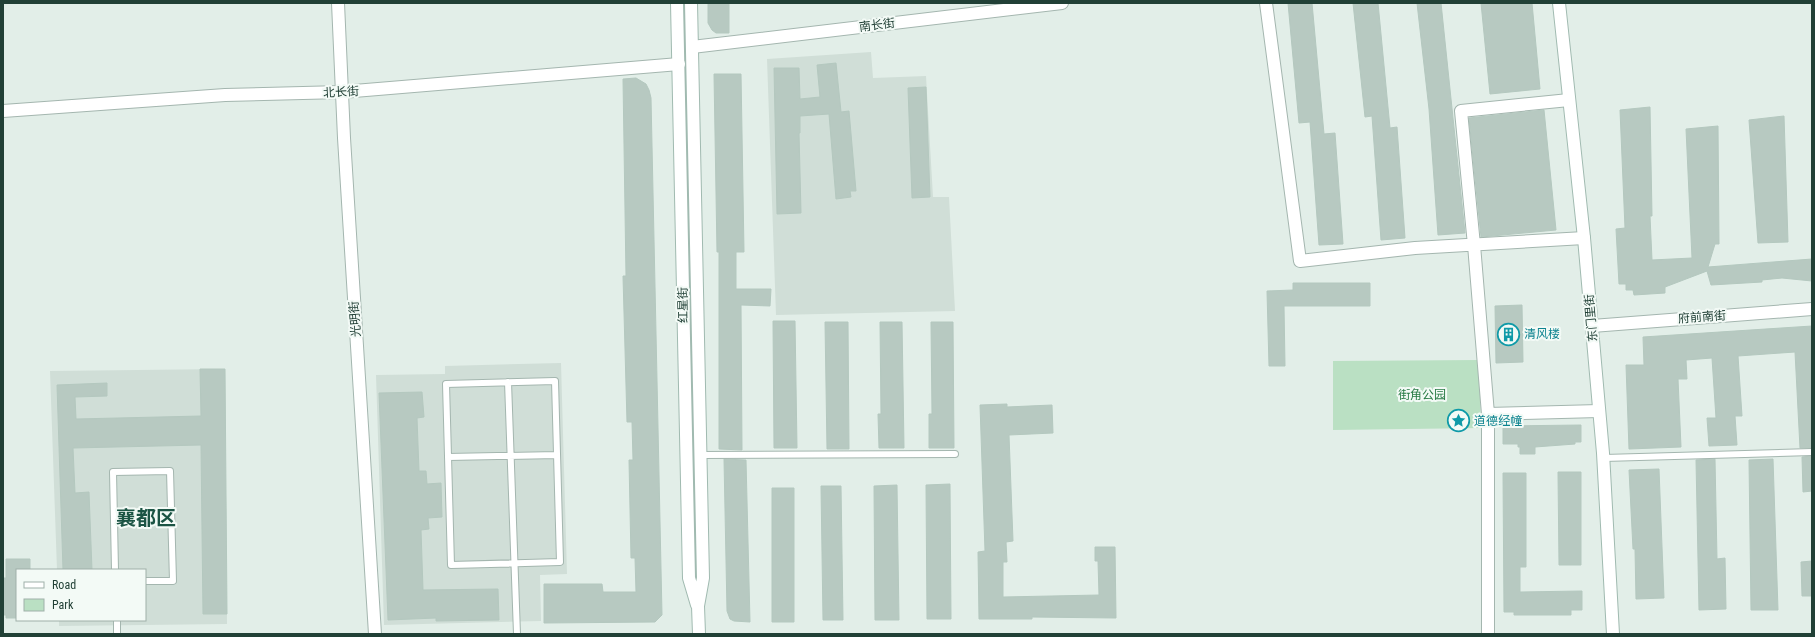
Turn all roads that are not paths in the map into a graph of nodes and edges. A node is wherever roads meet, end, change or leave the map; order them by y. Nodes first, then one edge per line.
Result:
1 (338, 3) edge
2 (677, 3) edge
3 (691, 3) edge
4 (1062, 3) edge
5 (1266, 3) edge
6 (1559, 3) edge
7 (692, 47) junction
8 (679, 64) junction
9 (342, 92) junction
10 (1569, 100) junction
11 (3, 111) edge
12 (1584, 238) junction
13 (1474, 245) junction
14 (1812, 309) edge
15 (1592, 326) junction
16 (508, 382) junction
17 (1599, 411) junction
18 (1488, 414) junction
19 (1812, 452) edge
20 (557, 454) junction
21 (955, 454) dead end
22 (700, 455) junction
23 (510, 456) junction
24 (448, 458) junction
25 (1604, 458) junction
26 (514, 563) junction
27 (115, 569) edge
28 (146, 582) edge
29 (698, 606) junction
30 (117, 621) edge
31 (117, 634) edge
32 (375, 634) edge
33 (517, 634) edge
34 (699, 634) edge
35 (1488, 634) edge
36 (1613, 634) edge

1 - 9 street, 光明街
2 - 8 street, 红星街
3 - 7 street, 红星街
4 - 7 street, 南长街
5 - 13 street
6 - 10 street, 东门里街
7 - 22 street, 红星街
8 - 9 street, 北长街
8 - 29 street, 红星街
9 - 11 street, 北长街
9 - 32 street, 光明街
10 - 12 street, 东门里街
10 - 13 street
12 - 13 street
12 - 15 street, 东门里街
13 - 18 street
14 - 15 street, 府前南街
15 - 17 street, 东门里街
16 - 20 lane
16 - 23 lane
16 - 24 lane
17 - 18 street
17 - 25 street, 东门里街
18 - 35 street
19 - 25 lane
20 - 23 lane
20 - 26 lane
21 - 22 lane
22 - 29 street, 红星街
23 - 24 lane
23 - 26 lane
24 - 26 lane
25 - 36 street, 东门里街
26 - 33 lane
27 - 28 lane
29 - 34 street, 红星街
30 - 31 lane

